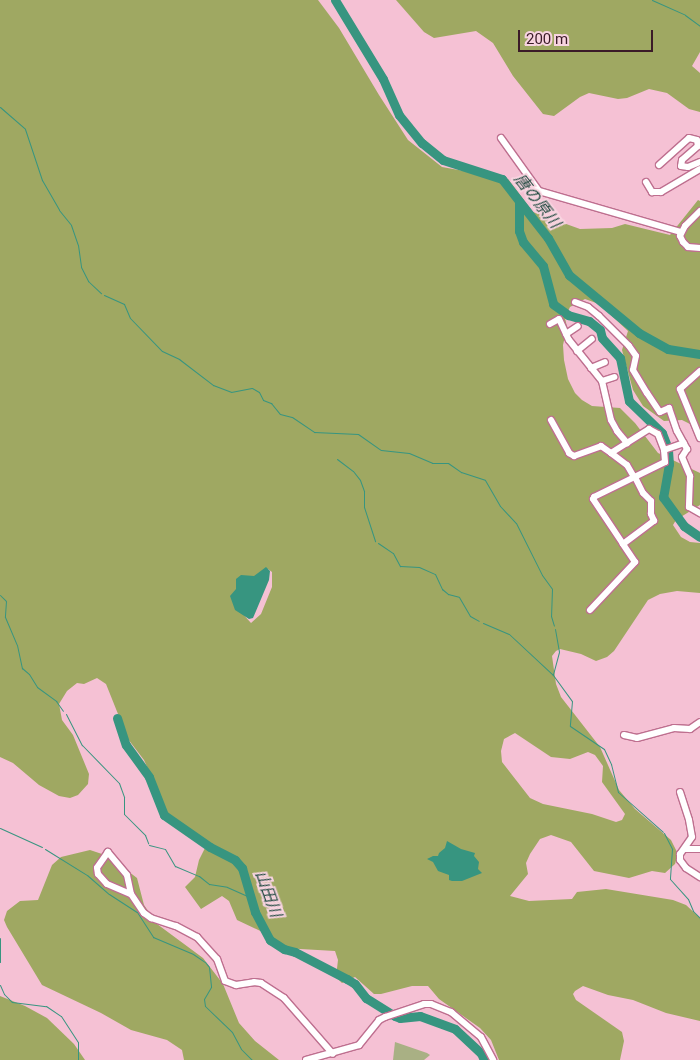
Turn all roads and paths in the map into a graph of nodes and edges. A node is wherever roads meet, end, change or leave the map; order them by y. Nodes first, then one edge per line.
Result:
1 (502, 138) dead end
2 (700, 162) edge
3 (659, 165) dead end
4 (700, 169) edge
5 (646, 182) dead end
6 (700, 210) edge
7 (681, 232) junction
8 (700, 248) edge
9 (575, 302) dead end
10 (550, 324) dead end
11 (578, 326) dead end
12 (566, 334) junction
13 (592, 340) dead end
14 (577, 351) junction
15 (605, 362) dead end
16 (591, 368) junction
17 (700, 371) edge
18 (614, 377) dead end
19 (602, 381) junction
20 (551, 420) dead end
21 (698, 429) edge
22 (700, 438) edge
23 (627, 443) junction
24 (684, 443) junction
25 (664, 450) junction
26 (611, 453) junction
27 (635, 477) junction
28 (700, 513) edge
29 (623, 544) junction
30 (590, 610) dead end
31 (700, 722) edge
32 (624, 735) dead end
33 (680, 792) dead end
34 (686, 848) junction
35 (700, 849) edge
36 (700, 878) edge
37 (131, 894) junction
38 (333, 1054) junction
39 (306, 1060) edge
40 (493, 1060) edge

1 - 7 street
2 - 3 street
4 - 5 street
6 - 7 street
7 - 8 street
9 - 24 street
10 - 12 street
11 - 12 street
12 - 14 street
13 - 14 street
14 - 16 street
15 - 16 street
16 - 19 street
17 - 21 street
18 - 19 street
19 - 23 street
20 - 26 street
21 - 22 street
23 - 25 street
23 - 26 street
24 - 25 street
24 - 28 street
25 - 27 street
26 - 27 street
27 - 29 street
27 - 29 street
29 - 30 street
31 - 32 street
33 - 34 street
34 - 35 street
34 - 36 street
37 - 37 street
37 - 38 street
38 - 39 street
38 - 40 street

